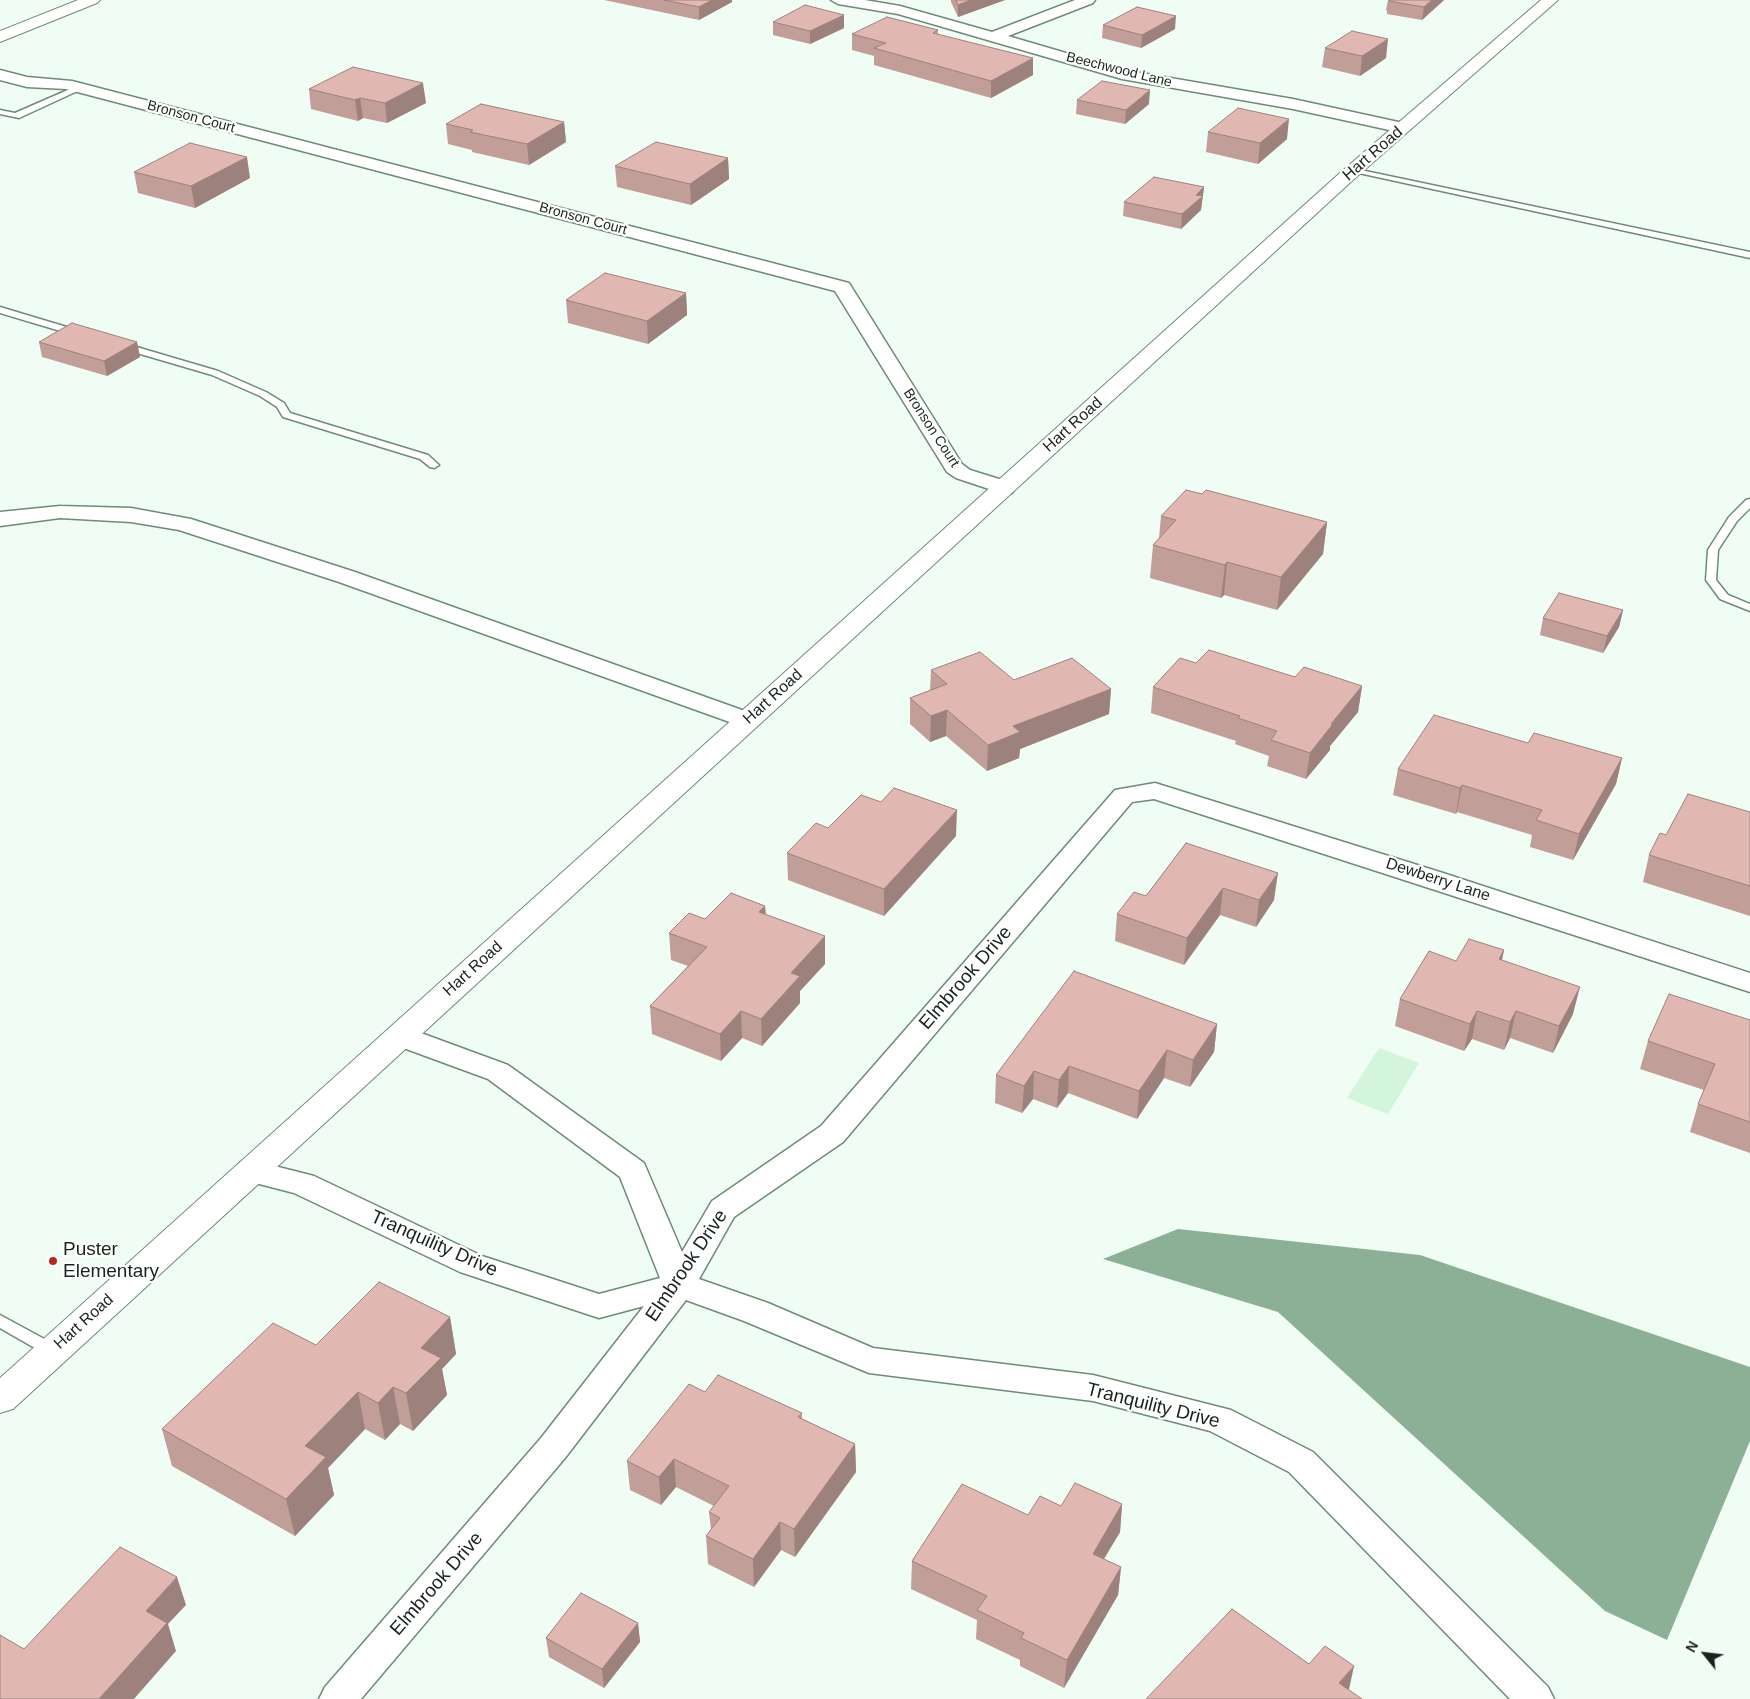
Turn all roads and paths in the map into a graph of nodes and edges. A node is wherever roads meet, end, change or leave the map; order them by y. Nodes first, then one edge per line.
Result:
1 (92, 0) edge
2 (838, 0) edge
3 (1088, 0) edge
4 (1550, 0) edge
5 (995, 36) junction
6 (0, 37) edge
7 (34, 68) dead end
8 (0, 75) edge
9 (73, 86) junction
10 (0, 112) edge
11 (16, 116) junction
12 (3, 122) dead end
13 (1403, 128) junction
14 (1354, 170) junction
15 (1750, 255) edge
16 (0, 310) edge
17 (88, 336) edge
18 (114, 343) edge
19 (434, 465) dead end
20 (1004, 488) junction
21 (1750, 502) edge
22 (0, 519) edge
23 (1750, 608) edge
24 (747, 720) junction
25 (1124, 795) joint
26 (1750, 983) edge
27 (400, 1036) junction
28 (251, 1171) junction
29 (678, 1286) junction
30 (0, 1321) edge
31 (53, 1351) junction
32 (0, 1399) edge
33 (338, 1699) edge
34 (1535, 1699) edge

1 - 6 street
2 - 5 street, Beechwood Lane
3 - 5 street
4 - 13 street, Hart Road
5 - 13 street, Beechwood Lane
7 - 9 street, Bronson Court
8 - 9 street, Bronson Court
9 - 11 lane
9 - 20 street, Bronson Court
10 - 11 lane
11 - 12 lane
13 - 14 street, Hart Road
14 - 15 lane
14 - 20 street, Hart Road
16 - 17 lane
18 - 19 lane
20 - 24 street, Hart Road
21 - 23 lane
22 - 24 street
24 - 27 street, Hart Road
25 - 26 street, Dewberry Lane
25 - 29 street, Elmbrook Drive
27 - 28 street, Hart Road
27 - 29 street
28 - 29 street, Tranquility Drive
28 - 31 street, Hart Road
29 - 33 street, Elmbrook Drive
29 - 34 street, Tranquility Drive
30 - 31 lane
31 - 32 street, Hart Road

